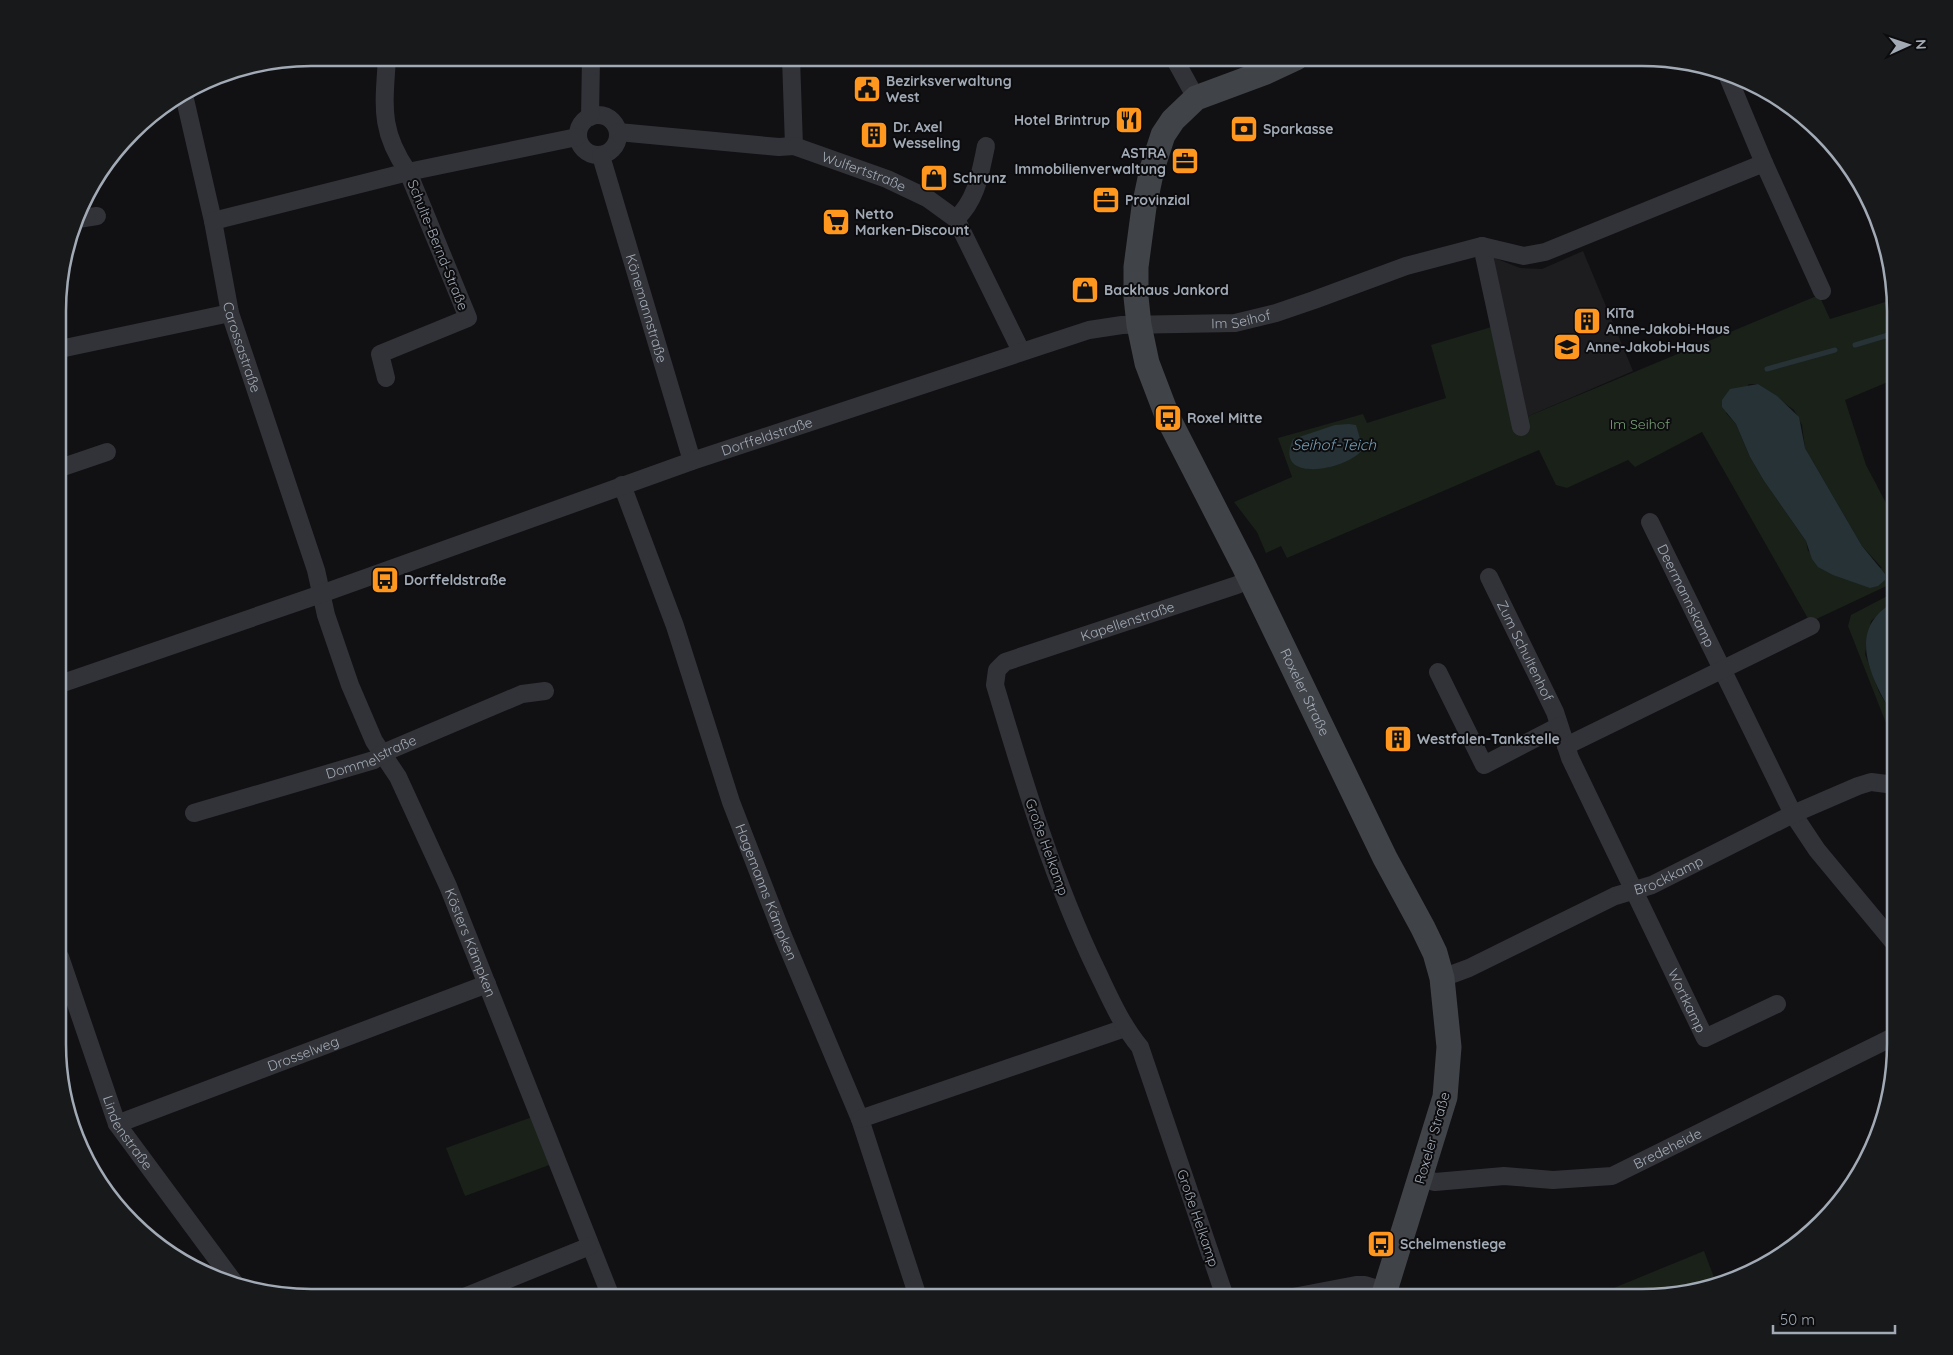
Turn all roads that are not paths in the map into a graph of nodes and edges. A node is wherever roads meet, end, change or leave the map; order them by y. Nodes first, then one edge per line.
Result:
1 (386, 66) edge
2 (590, 66) edge
3 (791, 66) edge
4 (1178, 66) edge
5 (1273, 66) edge
6 (1731, 83) edge
7 (1196, 98) junction
8 (185, 101) edge
9 (590, 117) junction
10 (618, 132) junction
11 (577, 137) junction
12 (794, 146) junction
13 (986, 146) dead end
14 (601, 156) junction
15 (1764, 163) junction
16 (408, 172) junction
17 (97, 216) dead end
18 (85, 218) edge
19 (956, 219) junction
20 (214, 221) junction
21 (1482, 246) junction
22 (1822, 291) dead end
23 (230, 313) junction
24 (1139, 325) junction
25 (66, 348) edge
26 (1021, 350) junction
27 (386, 378) dead end
28 (1520, 426) dead end
29 (107, 452) dead end
30 (692, 461) junction
31 (66, 466) edge
32 (622, 485) junction
33 (1650, 522) dead end
34 (1489, 577) dead end
35 (1249, 579) junction
36 (321, 594) junction
37 (1810, 626) dead end
38 (1005, 662) joint
39 (1723, 669) junction
40 (1438, 672) dead end
41 (66, 682) edge
42 (545, 691) dead end
43 (1559, 726) junction
44 (1566, 746) junction
45 (383, 753) junction
46 (1887, 785) edge
47 (194, 813) dead end
48 (1793, 814) junction
49 (1634, 891) junction
50 (1887, 934) edge
51 (66, 975) edge
52 (1442, 978) junction
53 (488, 984) junction
54 (1777, 1004) dead end
55 (1125, 1028) junction
56 (1887, 1040) edge
57 (860, 1120) junction
58 (117, 1124) junction
59 (1421, 1178) junction
60 (590, 1246) junction
61 (228, 1274) edge
62 (484, 1289) edge
63 (608, 1289) edge
64 (915, 1289) edge
65 (1222, 1289) edge
66 (1338, 1289) edge
67 (1373, 1289) edge
68 (1386, 1289) edge

1 - 16 street, Schulte-Bernd-Straße
2 - 9 street
3 - 12 street
4 - 7 street
5 - 7 main road
6 - 15 street
7 - 24 main road, Roxeler Straße
8 - 20 street, Carossastraße
9 - 10 street
9 - 11 street
10 - 12 street, Wulfertstraße
10 - 14 street
11 - 14 street
11 - 16 street, Schulte-Bernd-Straße
12 - 19 street, Wulfertstraße
13 - 19 street
14 - 30 street, Könemannstraße
15 - 21 street, Im Seihof
15 - 22 street
16 - 20 street, Schulte-Bernd-Straße
16 - 27 street, Schulte-Bernd-Straße
17 - 18 street
19 - 26 street, Wulfertstraße
20 - 23 street, Carossastraße
21 - 24 street, Im Seihof
21 - 28 street
23 - 25 street
23 - 36 street, Carossastraße
24 - 26 street, Dorffeldstraße
24 - 35 main road, Roxeler Straße
26 - 30 street, Dorffeldstraße
29 - 31 street
30 - 32 street, Dorffeldstraße
32 - 36 street, Dorffeldstraße
32 - 57 street, Hagemanns Kämpken
33 - 39 street, Deermannskamp
34 - 43 street, Zum Schultenhof
35 - 38 street, Kapellenstraße
35 - 52 main road, Roxeler Straße
36 - 41 street, Dorffeldstraße
36 - 45 street, Kösters Kämpken
37 - 39 street
38 - 55 street, Große Helkamp
39 - 44 street
39 - 48 street, Deermannskamp
40 - 43 street
42 - 45 street, Dommelstraße
43 - 44 street, Zum Schultenhof
44 - 49 street, Zum Schultenhof
45 - 47 street, Dommelstraße
45 - 53 street, Kösters Kämpken
46 - 48 street, Brockkamp
48 - 49 street, Brockkamp
48 - 50 street
49 - 52 street, Brockkamp
49 - 54 street, Wortkamp
51 - 58 street, Lindenstraße
52 - 59 main road, Roxeler Straße
53 - 58 street, Drosselweg
53 - 60 street, Kösters Kämpken
55 - 57 street
55 - 65 street, Große Helkamp
56 - 59 street, Bredeheide
57 - 64 street, Hagemanns Kämpken
58 - 61 street, Lindenstraße
59 - 68 main road, Roxeler Straße
60 - 62 street
60 - 63 street, Kösters Kämpken
66 - 67 street

